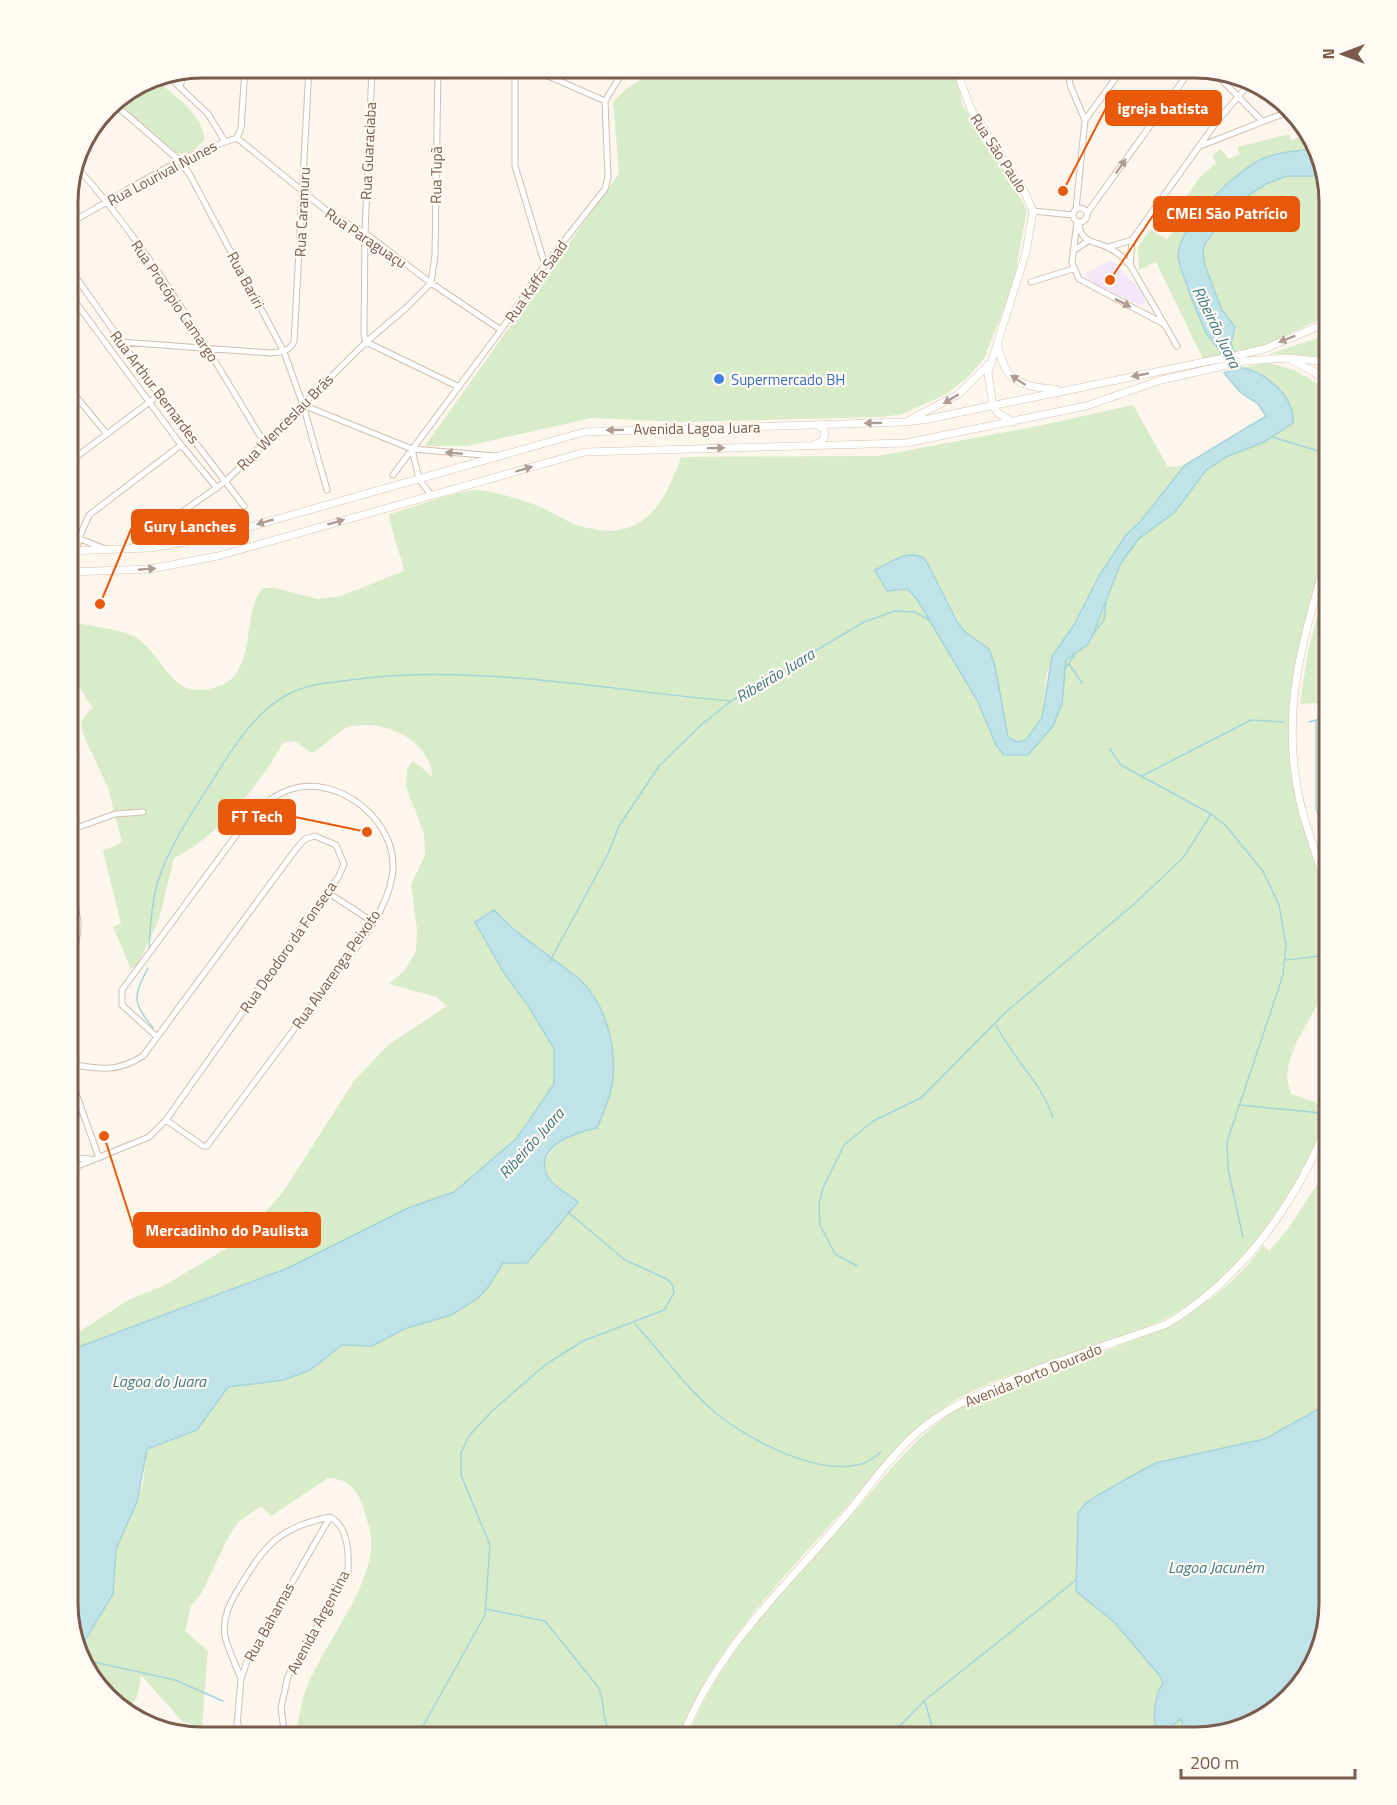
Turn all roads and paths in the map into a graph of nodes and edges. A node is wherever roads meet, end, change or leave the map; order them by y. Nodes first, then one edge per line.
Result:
1 (244, 78) edge
2 (309, 78) edge
3 (372, 78) edge
4 (438, 78) edge
5 (516, 78) edge
6 (553, 78) edge
7 (619, 78) edge
8 (960, 78) edge
9 (1069, 78) edge
10 (1116, 78) edge
11 (1183, 78) edge
12 (182, 80) edge
13 (174, 81) edge
14 (1225, 82) edge
15 (180, 87) junction
16 (1245, 88) edge
17 (1238, 95) junction
18 (605, 101) junction
19 (120, 109) edge
20 (1282, 114) edge
21 (1085, 120) junction
22 (1262, 120) junction
23 (237, 138) junction
24 (224, 140) junction
25 (1201, 145) junction
26 (180, 161) junction
27 (82, 172) edge
28 (303, 193) junction
29 (108, 202) junction
30 (1076, 208) junction
31 (1033, 211) junction
32 (1087, 213) junction
33 (1073, 215) junction
34 (78, 218) edge
35 (1078, 222) junction
36 (364, 233) junction
37 (1132, 240) junction
38 (1088, 241) junction
39 (1109, 247) junction
40 (1073, 251) junction
41 (545, 265) junction
42 (1130, 265) junction
43 (1073, 269) junction
44 (78, 280) edge
45 (1031, 282) dead end
46 (431, 283) junction
47 (1153, 304) junction
48 (78, 306) edge
49 (1140, 312) junction
50 (1166, 325) junction
51 (1319, 326) edge
52 (501, 330) junction
53 (997, 341) junction
54 (121, 342) junction
55 (366, 342) junction
56 (1177, 346) dead end
57 (206, 347) junction
58 (284, 352) junction
59 (1244, 358) junction
60 (1289, 358) junction
61 (1319, 361) edge
62 (989, 364) junction
63 (1211, 365) junction
64 (1319, 376) edge
65 (457, 386) junction
66 (1063, 389) junction
67 (159, 395) junction
68 (78, 401) edge
69 (148, 403) junction
70 (303, 405) junction
71 (993, 406) junction
72 (905, 422) junction
73 (1012, 422) junction
74 (817, 424) junction
75 (107, 434) junction
76 (265, 444) junction
77 (181, 445) junction
78 (785, 447) junction
79 (412, 449) junction
80 (78, 456) edge
81 (496, 456) junction
82 (393, 475) dead end
83 (419, 479) junction
84 (226, 481) junction
85 (217, 488) junction
86 (327, 490) dead end
87 (431, 495) junction
88 (244, 506) dead end
89 (79, 538) junction
90 (78, 544) edge
91 (130, 549) junction
92 (78, 551) edge
93 (109, 551) junction
94 (78, 572) edge
95 (1319, 587) edge
96 (143, 812) dead end
97 (78, 827) edge
98 (1319, 862) edge
99 (327, 892) junction
100 (78, 914) edge
101 (372, 922) junction
102 (78, 935) edge
103 (157, 1037) junction
104 (78, 1065) edge
105 (78, 1099) edge
106 (166, 1120) junction
107 (1319, 1144) edge
108 (99, 1158) junction
109 (78, 1159) edge
110 (92, 1160) junction
111 (78, 1166) edge
112 (330, 1516) junction
113 (242, 1679) junction
114 (239, 1726) edge
115 (284, 1727) edge
116 (686, 1727) edge

1 - 23 street
2 - 28 street, Rua Caramuru
3 - 36 street, Rua Guaraciaba
4 - 46 street, Rua Tupã
5 - 41 street
6 - 18 street
7 - 18 street
8 - 31 main road, Rua São Paulo
9 - 21 street
10 - 21 street
32 -> 11 street
12 - 15 street
13 - 15 street
14 - 17 street
15 - 24 street
16 - 17 street
17 - 22 street
17 - 25 street
18 - 41 street, Rua Kaffa Saad
19 - 26 street, Rua Bariri
20 - 22 street
21 - 30 street
22 - 25 street
23 - 24 street, Rua Lourival Nunes
23 - 28 street, Rua Paraguaçu
24 - 26 street, Rua Lourival Nunes
25 - 37 street
26 - 29 street, Rua Lourival Nunes
26 - 58 street, Rua Bariri
27 - 29 street, Rua Procópio Camargo
28 - 36 street, Rua Paraguaçu
28 - 58 street, Rua Caramuru
29 - 34 street, Rua Lourival Nunes
29 - 57 street, Rua Procópio Camargo
30 - 32 street
30 - 33 street
31 - 33 street
31 - 53 main road, Rua São Paulo
32 - 35 street
33 - 35 street
35 - 38 street
35 - 40 street
36 - 46 street, Rua Paraguaçu
36 - 55 street, Rua Guaraciaba
37 - 39 street
37 - 42 street
38 - 39 street
38 - 40 street
39 - 42 street
40 - 43 street
41 - 52 street, Rua Kaffa Saad
42 - 47 street
43 - 45 street
43 -> 49 street
44 - 54 street, Rua Arthur Bernardes
46 - 52 street, Rua Paraguaçu
46 - 55 street, Rua Wenceslau Brás
47 - 49 street
47 - 50 street
48 - 69 street, Rua Arthur Bernardes
49 - 50 street
50 - 56 street
51 -> 59 main road, Avenida Lagoa Juara
52 - 65 street, Rua Kaffa Saad
53 - 62 main road, Rua São Paulo
66 -> 53 main road
54 - 57 street
54 - 67 street, Rua Arthur Bernardes
55 - 65 street
55 - 70 street, Rua Wenceslau Brás
57 - 58 street
57 - 76 street, Rua Procópio Camargo
58 - 70 street, Rua Bariri
59 - 60 main road, Avenida Lagoa Juara
59 - 63 main road, Avenida Lagoa Juara
60 - 61 main road, Avenida Lagoa Juara
60 - 64 main road
62 - 71 main road, Rua São Paulo
62 -> 72 main road
63 -> 66 main road, Avenida Lagoa Juara
63 - 73 main road, Avenida Lagoa Juara
65 - 79 street, Rua Kaffa Saad
66 - 71 main road, Avenida Lagoa Juara
67 - 69 street
67 - 84 street, Rua Arthur Bernardes
68 - 75 street
69 - 75 street
69 - 77 street, Rua Arthur Bernardes
70 - 76 street, Rua Wenceslau Brás
70 - 79 street
70 - 86 street, Rua Bariri
71 - 72 main road, Avenida Lagoa Juara
71 - 73 main road
72 -> 74 main road, Avenida Lagoa Juara
73 - 78 main road, Avenida Lagoa Juara
74 - 78 main road
74 -> 81 main road, Avenida Lagoa Juara
75 - 80 street
76 - 84 street, Rua Wenceslau Brás
77 - 85 street, Rua Arthur Bernardes
77 - 89 street
87 -> 78 main road, Avenida Lagoa Juara
81 -> 79 street
79 - 82 street, Rua Kaffa Saad
79 - 83 street
81 - 83 main road, Avenida Lagoa Juara
83 - 87 street
83 -> 91 main road, Avenida Lagoa Juara
84 - 85 street, Rua Wenceslau Brás
84 - 88 street, Rua Arthur Bernardes
85 - 91 street, Rua Wenceslau Brás
94 -> 87 main road, Avenida Lagoa Juara
89 - 90 street
89 - 93 street
91 - 93 main road, Avenida Lagoa Juara
92 - 93 main road, Avenida Lagoa Juara
95 - 98 main road
96 - 97 street
99 - 101 street
99 - 103 street, Rua Deodoro da Fonseca
99 - 106 street, Rua Deodoro da Fonseca
100 - 102 street
101 - 103 street, Rua Alvarenga Peixoto
101 - 106 street, Rua Alvarenga Peixoto
103 - 104 street, Rua Deodoro da Fonseca
105 - 108 street
106 - 108 street, Rua Deodoro da Fonseca
107 - 116 main road, Avenida Porto Dourado
108 - 110 street, Rua Deodoro da Fonseca
109 - 110 street
110 - 111 street, Rua Deodoro da Fonseca
112 - 113 street, Rua Bahamas
112 - 113 street
112 - 115 street, Avenida Argentina
113 - 114 street, Rua Bahamas

